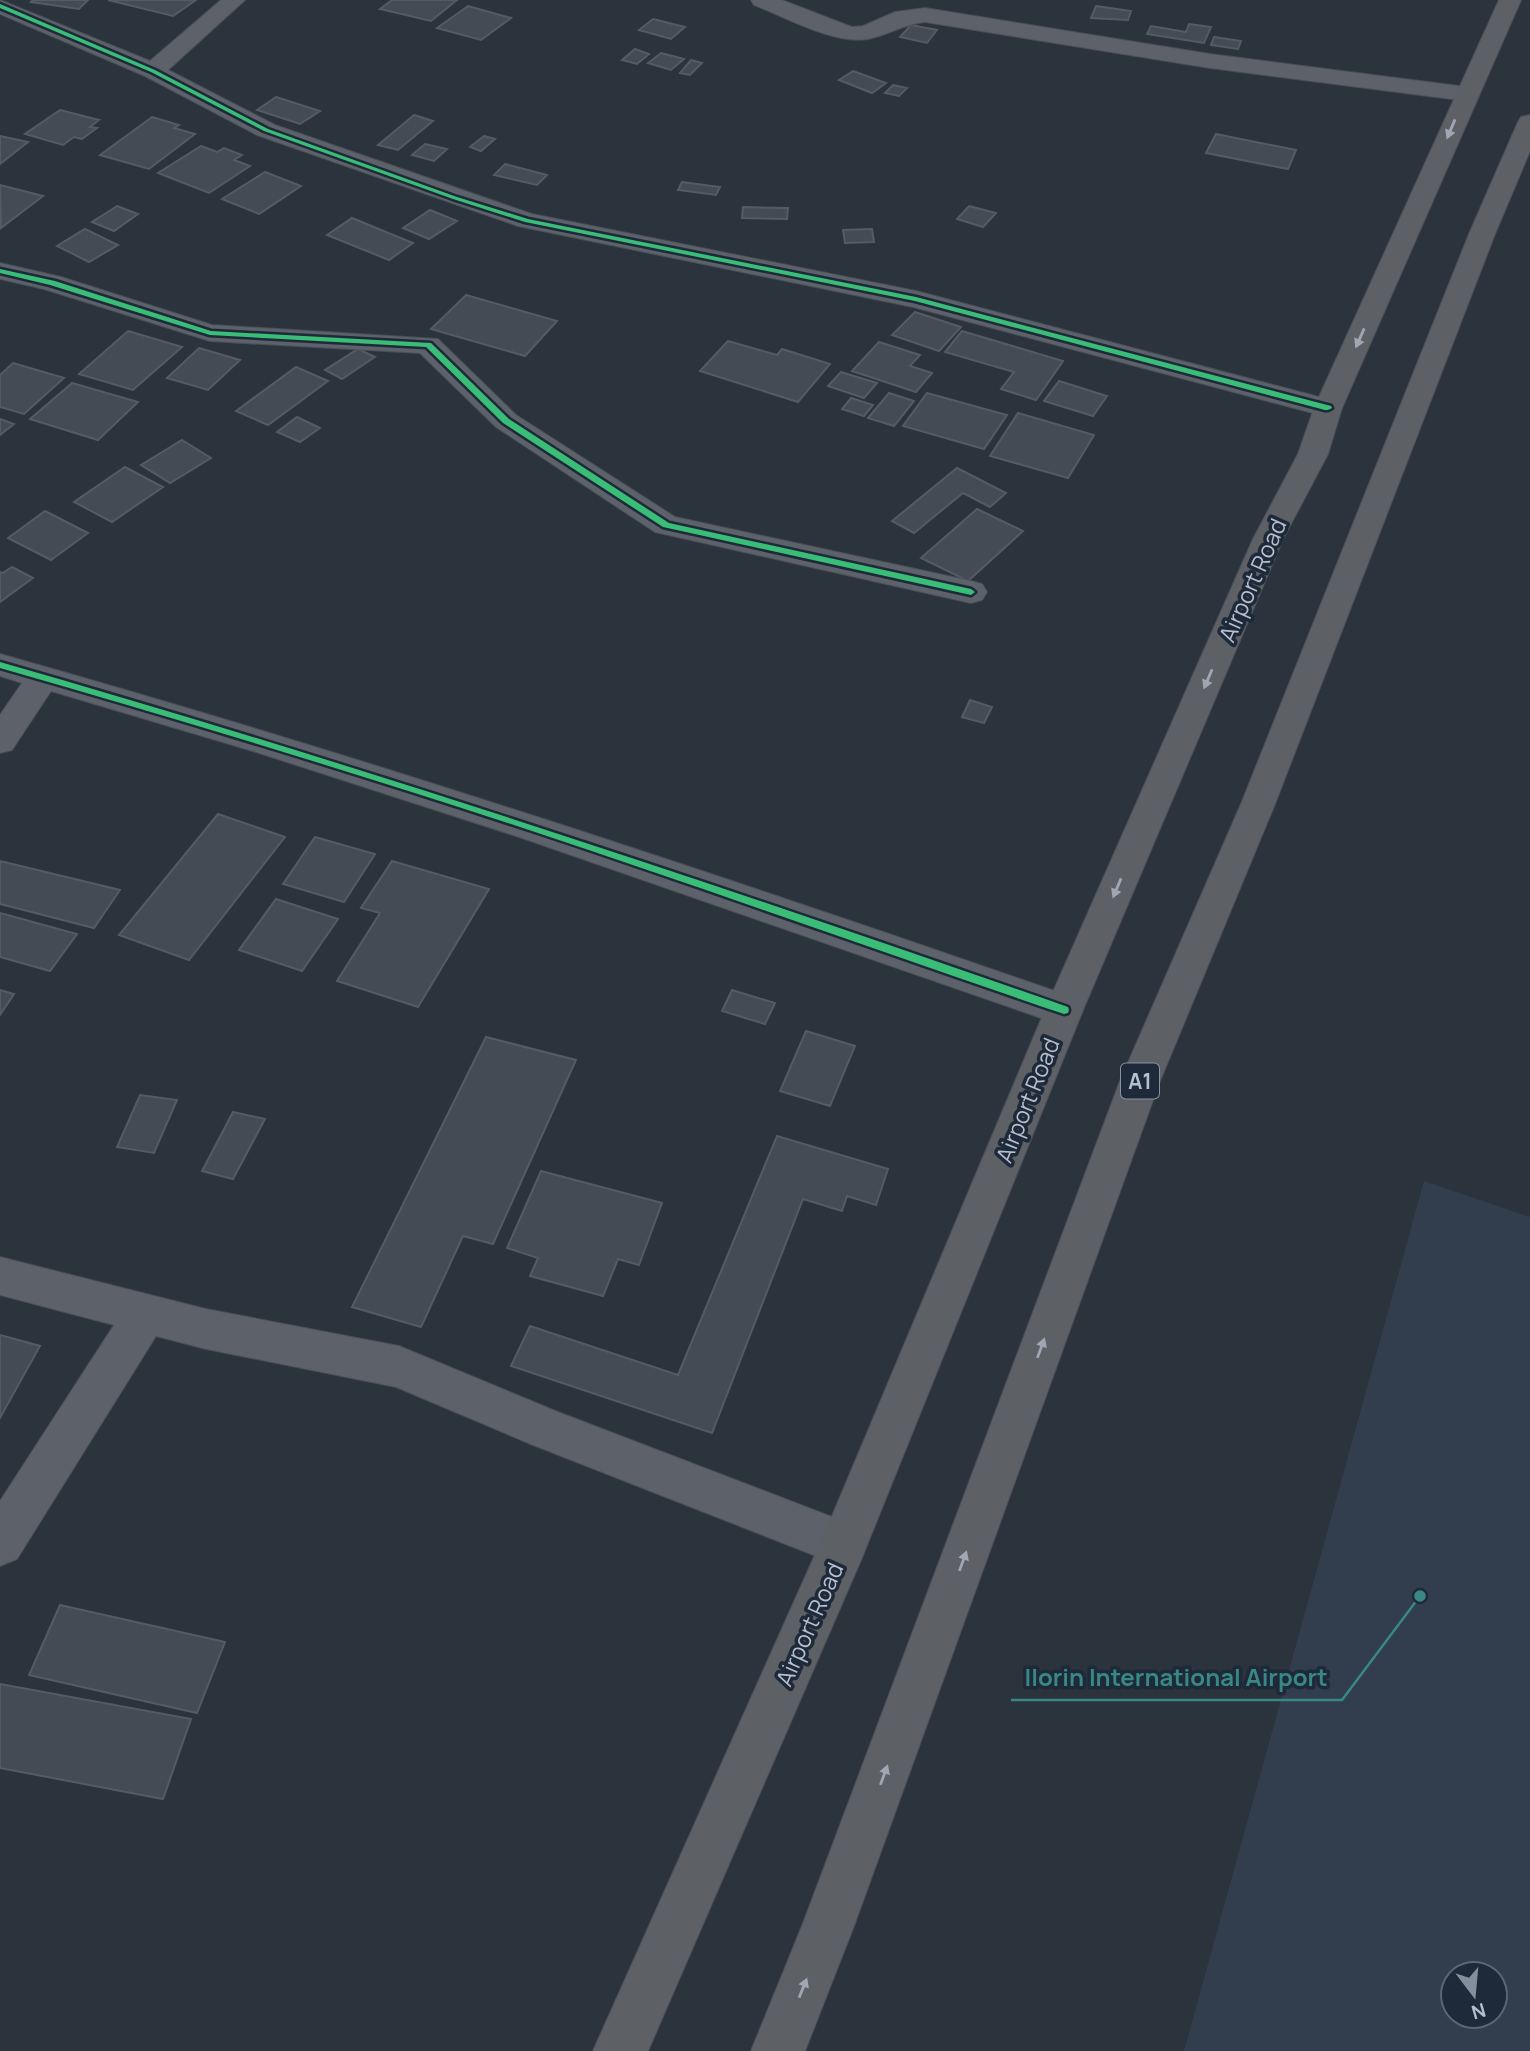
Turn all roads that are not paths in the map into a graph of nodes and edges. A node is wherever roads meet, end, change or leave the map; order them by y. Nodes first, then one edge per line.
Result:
1 (234, 0) edge
2 (762, 0) edge
3 (1510, 0) edge
4 (0, 6) edge
5 (153, 71) junction
6 (1466, 94) junction
7 (1530, 122) edge
8 (0, 271) edge
9 (1328, 408) junction
10 (971, 592) dead end
11 (0, 665) edge
12 (43, 677) junction
13 (0, 741) edge
14 (1064, 1010) junction
15 (0, 1276) edge
16 (146, 1314) junction
17 (0, 1543) edge
18 (844, 1544) junction
19 (620, 2051) edge
20 (778, 2051) edge

1 - 5 street
2 - 6 street
3 - 6 highway, Airport Road
4 - 5 street
5 - 9 street
6 -> 9 highway, Airport Road
20 -> 7 highway, A1
8 - 10 street
9 -> 14 highway, Airport Road
11 - 12 street
12 - 13 street
12 - 14 street
14 - 18 highway, Airport Road
15 - 16 street
16 - 17 street
16 - 18 street
18 - 19 highway, Airport Road

